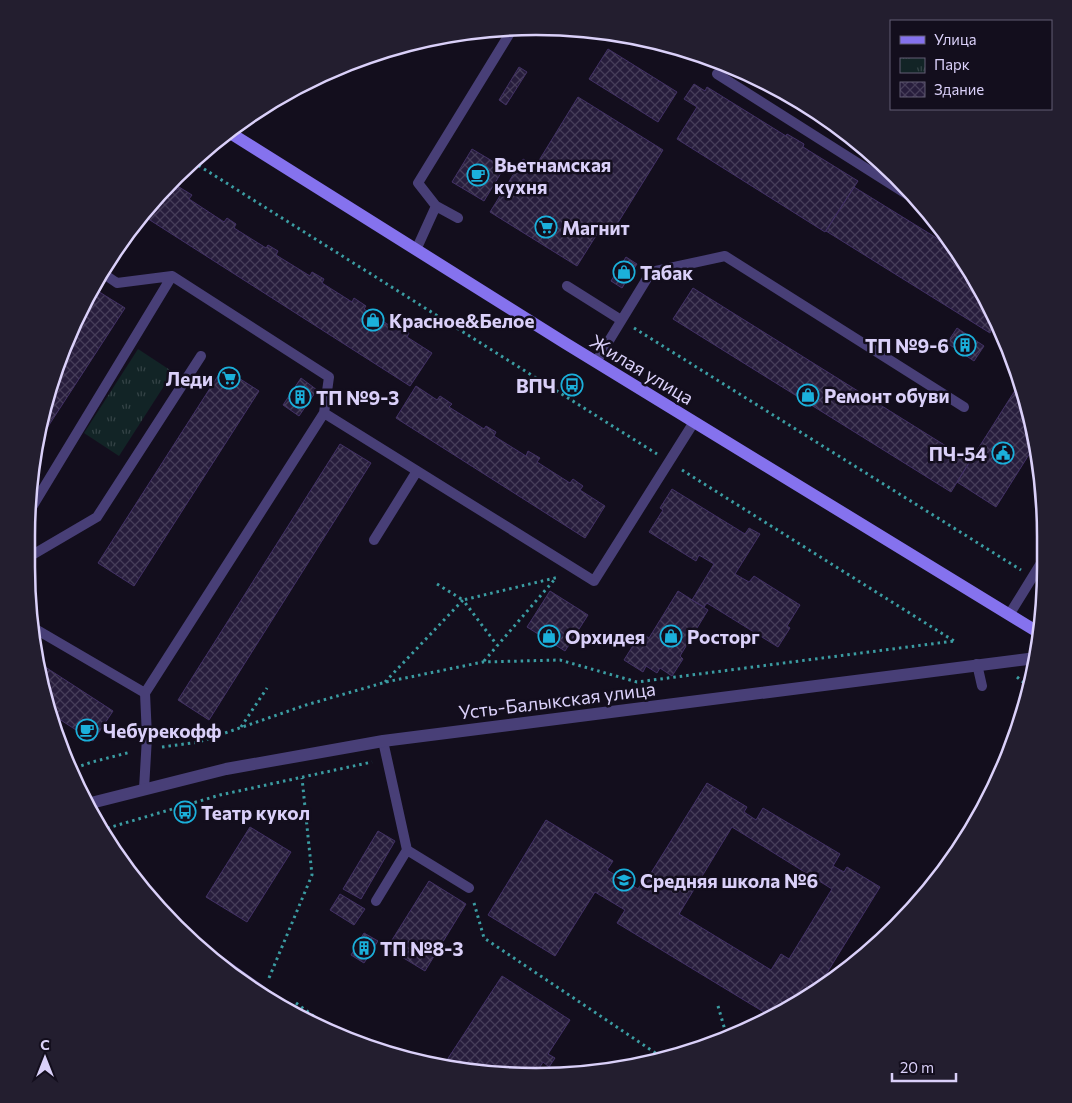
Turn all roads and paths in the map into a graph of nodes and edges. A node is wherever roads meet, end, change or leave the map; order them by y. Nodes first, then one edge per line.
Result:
1 (508, 36) edge
2 (717, 74) dead end
3 (235, 136) edge
4 (199, 166) edge
5 (894, 186) edge
6 (436, 206) junction
7 (458, 218) dead end
8 (416, 250) junction
9 (107, 276) edge
10 (172, 276) junction
11 (567, 286) dead end
12 (621, 320) junction
13 (201, 356) dead end
14 (596, 362) junction
15 (964, 407) dead end
16 (324, 413) junction
17 (694, 422) junction
18 (669, 462) junction
19 (417, 471) junction
20 (36, 500) edge
21 (374, 540) dead end
22 (35, 553) edge
23 (1037, 570) edge
24 (580, 572) junction
25 (556, 578) junction
26 (1032, 578) junction
27 (437, 584) dead end
28 (463, 600) junction
29 (1009, 614) junction
30 (1033, 629) edge
31 (39, 631) edge
32 (497, 645) junction
33 (1028, 659) edge
34 (483, 662) junction
35 (977, 664) junction
36 (385, 682) junction
37 (982, 686) dead end
38 (267, 688) dead end
39 (145, 693) junction
40 (241, 728) junction
41 (383, 741) junction
42 (146, 749) junction
43 (387, 759) junction
44 (77, 767) edge
45 (302, 778) junction
46 (144, 789) junction
47 (94, 802) edge
48 (108, 828) edge
49 (407, 850) junction
50 (469, 888) joint
51 (376, 901) dead end
52 (268, 981) dead end
53 (292, 999) dead end
54 (718, 1006) dead end
55 (314, 1016) edge
56 (725, 1031) edge
57 (656, 1053) edge

1 - 6 lane
2 - 5 lane
3 - 8 main road, Жилая улица
4 - 18 path
6 - 7 lane
6 - 8 lane
8 - 14 main road, Жилая улица
9 - 10 lane
10 - 16 lane
10 - 20 lane
11 - 12 lane
12 - 14 lane
12 - 15 lane
12 - 26 path
13 - 22 lane
14 - 17 main road, Жилая улица
16 - 19 lane
16 - 39 lane
17 - 18 lane
17 - 29 main road, Жилая улица
18 - 24 lane
18 - 34 path
19 - 21 lane
19 - 24 lane
23 - 26 lane
24 - 25 path
25 - 28 path
25 - 32 path
26 - 29 lane
27 - 28 path
28 - 32 path
28 - 36 path
29 - 30 main road, Жилая улица
31 - 39 lane
32 - 34 path
33 - 35 street, Усть-Балыкская улица
34 - 36 path
35 - 37 lane
35 - 41 street, Усть-Балыкская улица
36 - 40 path
38 - 40 path
39 - 42 lane
40 - 42 path
41 - 43 lane
41 - 46 street, Усть-Балыкская улица
42 - 44 path
42 - 46 lane
43 - 45 path
43 - 49 lane
45 - 48 path
45 - 52 path
46 - 47 street, Усть-Балыкская улица
49 - 50 lane
49 - 51 lane
50 - 57 path
53 - 55 path
54 - 56 path

